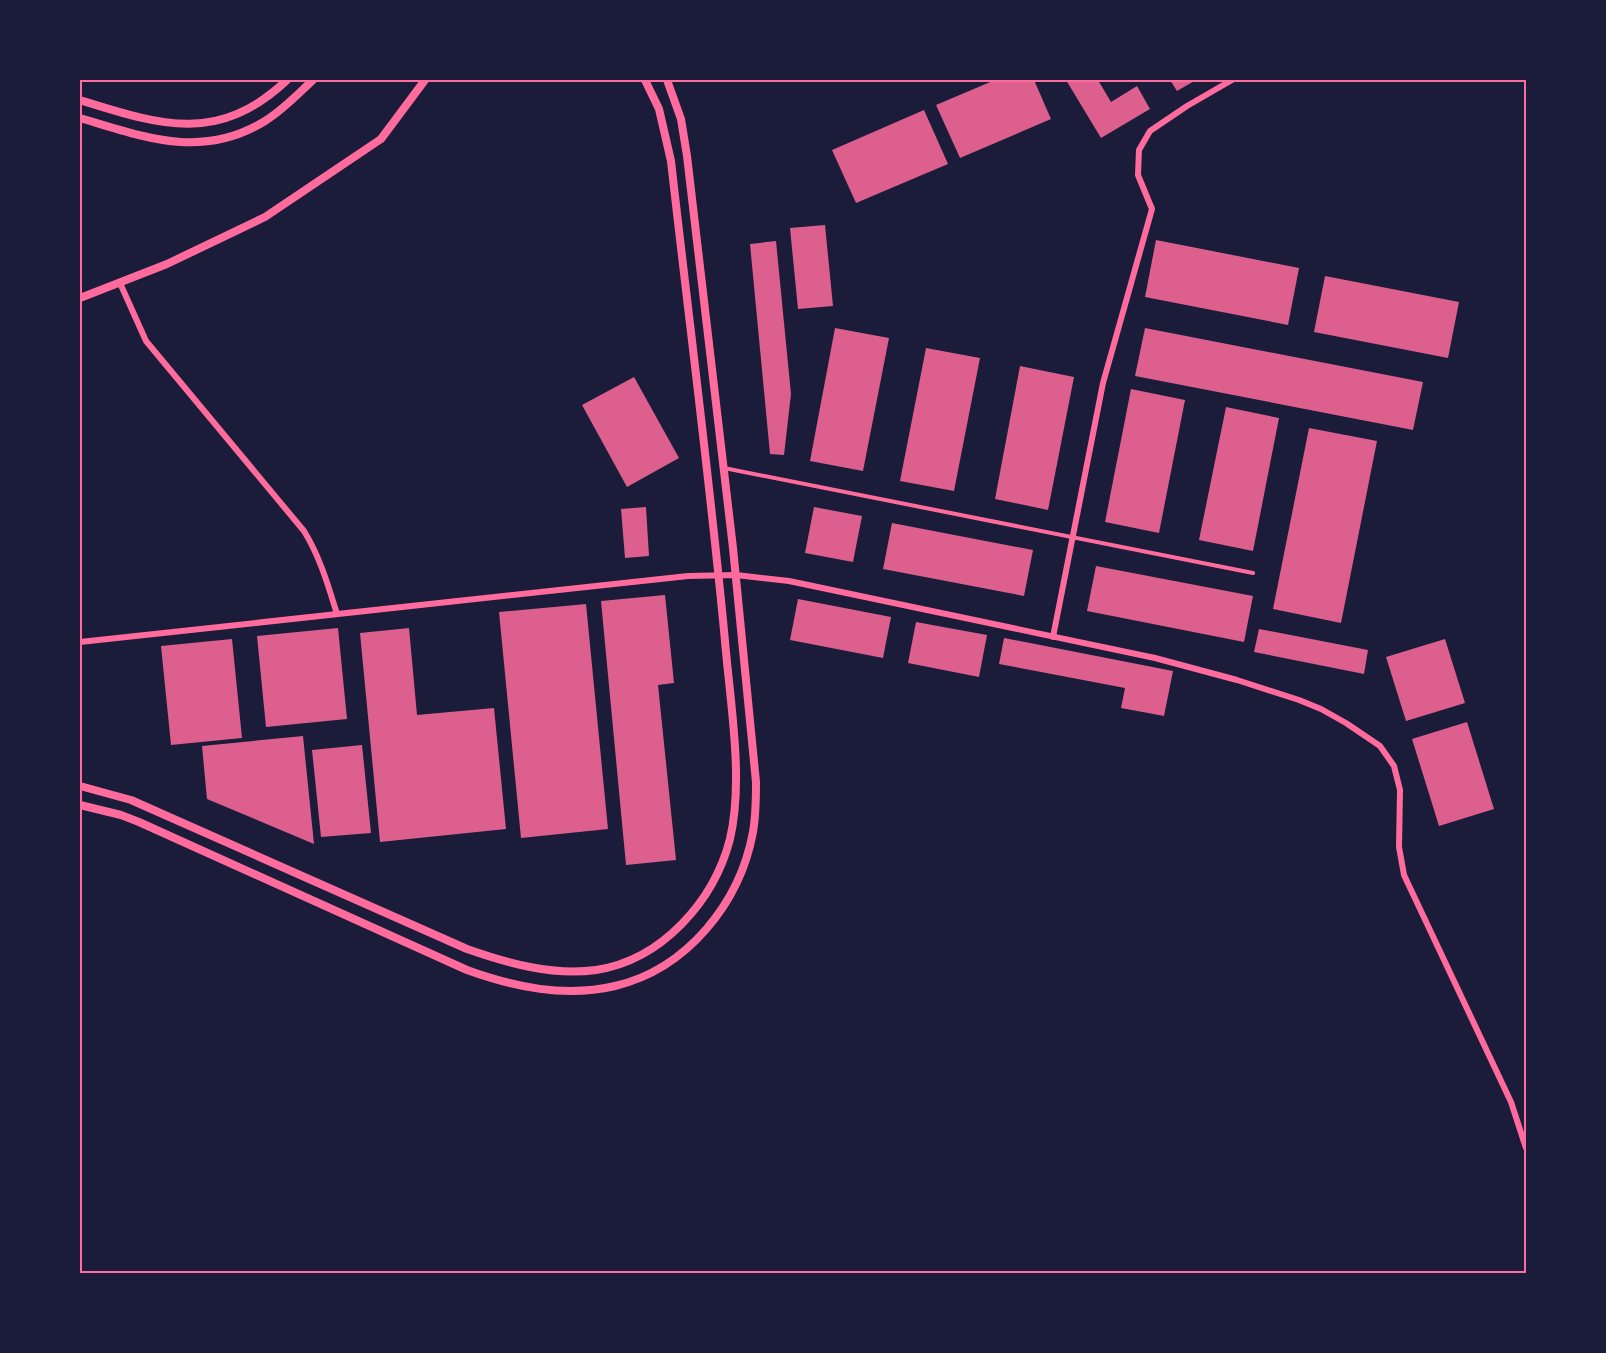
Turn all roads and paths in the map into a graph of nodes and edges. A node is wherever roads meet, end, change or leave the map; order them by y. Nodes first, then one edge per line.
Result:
1 (286, 80) edge
2 (313, 80) edge
3 (424, 80) edge
4 (645, 80) edge
5 (667, 80) edge
6 (1232, 80) edge
7 (80, 100) edge
8 (80, 118) edge
9 (120, 283) junction
10 (80, 298) edge
11 (724, 468) junction
12 (1072, 537) junction
13 (1253, 573) dead end
14 (718, 574) junction
15 (736, 575) junction
16 (337, 614) junction
17 (1053, 637) junction
18 (80, 642) edge
19 (80, 786) edge
20 (80, 806) edge
21 (1527, 1148) edge

1 - 7 street
2 - 8 street
3 - 9 street
4 - 14 street
5 - 11 street
6 - 12 street
9 - 10 street
9 - 16 street
11 - 12 lane
11 - 15 street
12 - 13 lane
12 - 17 street
14 - 15 street
14 - 16 street
14 - 19 street
15 - 17 street
15 - 20 street
16 - 18 street
17 - 21 street

